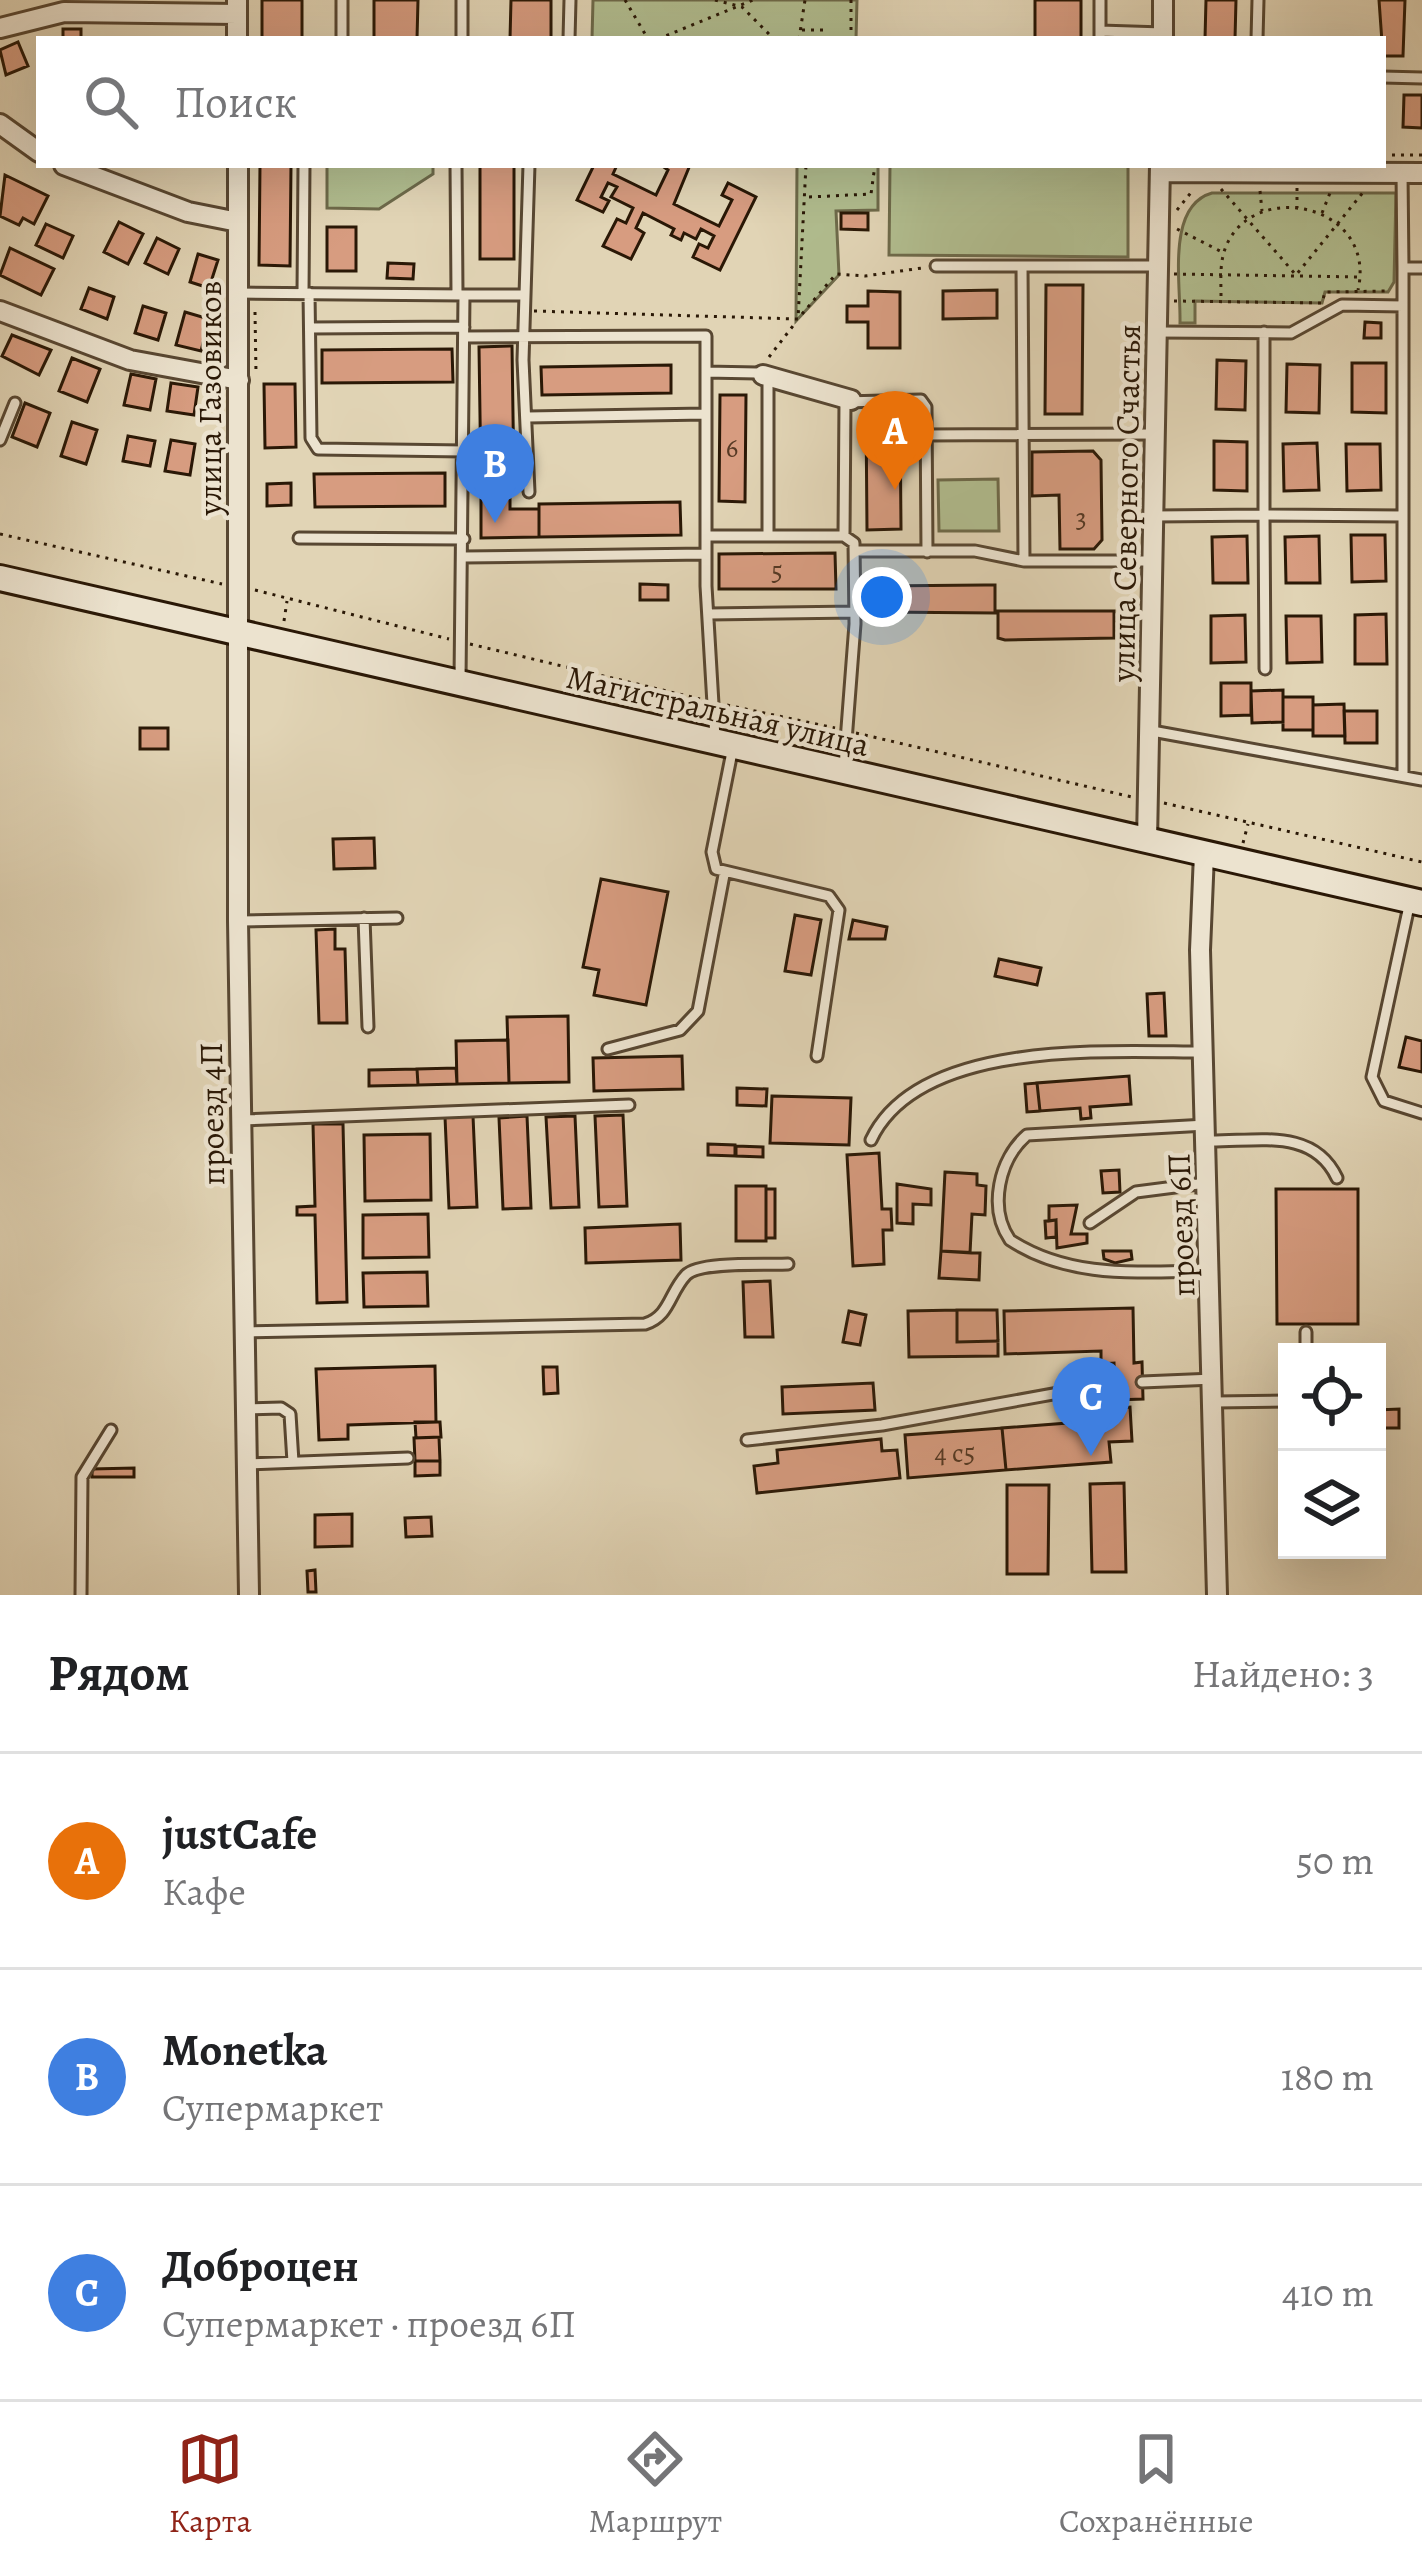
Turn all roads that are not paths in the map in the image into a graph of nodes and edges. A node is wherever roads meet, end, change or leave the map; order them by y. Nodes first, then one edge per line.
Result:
1 (342, 0) edge
2 (462, 0) edge
3 (570, 0) edge
4 (1100, 0) edge
5 (1163, 0) edge
6 (1258, 0) edge
7 (237, 7) edge
8 (0, 28) edge
9 (1100, 35) edge
10 (342, 36) edge
11 (462, 36) edge
12 (569, 36) edge
13 (1163, 36) edge
14 (1257, 36) edge
15 (1386, 77) edge
16 (1422, 78) edge
17 (0, 124) edge
18 (36, 150) edge
19 (72, 168) edge
20 (238, 168) edge
21 (304, 168) edge
22 (456, 168) edge
23 (529, 168) edge
24 (1160, 168) edge
25 (1412, 173) edge
26 (238, 222) junction
27 (936, 266) road end
28 (1022, 266) junction
29 (1403, 268) junction
30 (1422, 268) edge
31 (1165, 270) junction
32 (238, 293) junction
33 (306, 293) junction
34 (460, 294) junction
35 (524, 296) junction
36 (1402, 306) junction
37 (0, 311) edge
38 (310, 328) junction
39 (464, 332) junction
40 (1158, 332) junction
41 (1264, 332) junction
42 (523, 337) junction
43 (706, 372) junction
44 (760, 374) junction
45 (238, 380) junction
46 (851, 400) junction
47 (15, 403) dead end
48 (705, 414) junction
49 (528, 417) junction
50 (1022, 433) junction
51 (1156, 434) junction
52 (926, 435) junction
53 (0, 440) edge
54 (464, 451) junction
55 (529, 492) dead end
56 (1264, 515) junction
57 (1155, 516) junction
58 (1402, 516) junction
59 (706, 536) junction
60 (769, 536) junction
61 (844, 536) junction
62 (299, 538) dead end
63 (464, 539) junction
64 (855, 551) junction
65 (927, 552) junction
66 (706, 554) junction
67 (464, 557) junction
68 (1024, 561) junction
69 (1154, 561) junction
70 (0, 578) edge
71 (856, 612) junction
72 (709, 614) junction
73 (239, 632) junction
74 (1265, 669) dead end
75 (459, 686) junction
76 (1152, 731) junction
77 (723, 745) junction
78 (843, 772) junction
79 (1402, 776) junction
80 (1422, 780) edge
81 (1148, 841) junction
82 (1204, 854) junction
83 (724, 875) junction
84 (1416, 902) edge
85 (364, 918) junction
86 (397, 918) dead end
87 (238, 921) junction
88 (368, 1027) dead end
89 (608, 1049) dead end
90 (1204, 1052) junction
91 (817, 1056) dead end
92 (629, 1106) dead end
93 (1422, 1113) edge
94 (241, 1120) junction
95 (1207, 1133) junction
96 (871, 1140) dead end
97 (1337, 1178) dead end
98 (1208, 1183) junction
99 (1090, 1222) dead end
100 (788, 1264) dead end
101 (1212, 1270) junction
102 (244, 1332) junction
103 (1306, 1332) dead end
104 (1306, 1343) edge
105 (1214, 1379) junction
106 (1142, 1382) dead end
107 (1114, 1383) dead end
108 (1278, 1400) edge
109 (1215, 1402) junction
110 (246, 1409) junction
111 (112, 1430) dead end
112 (747, 1440) dead end
113 (408, 1458) dead end
114 (292, 1462) junction
115 (247, 1464) junction
116 (81, 1595) edge
117 (249, 1595) edge
118 (1217, 1595) edge

1 - 10 lane
2 - 11 lane
3 - 12 lane
4 - 9 lane
5 - 13 street
6 - 14 lane
7 - 8 street
9 - 13 lane
15 - 16 lane
17 - 18 street
19 - 26 street
20 - 26 street, улица Газовиков
21 - 33 lane
22 - 34 lane
23 - 35 lane
24 - 25 street
24 - 31 street, улица Северного Счастья
25 - 29 lane
26 - 32 street, улица Газовиков
27 - 28 lane
28 - 31 lane
28 - 50 lane
29 - 30 lane
29 - 36 lane
31 - 40 street, улица Северного Счастья
32 - 33 lane
32 - 45 street, улица Газовиков
33 - 34 lane
33 - 38 lane
34 - 35 lane
34 - 39 lane
35 - 42 lane
36 - 41 lane
36 - 58 lane
37 - 45 street
38 - 39 lane
38 - 54 lane
39 - 42 lane
39 - 54 lane
40 - 41 lane
40 - 51 street, улица Северного Счастья
41 - 56 lane
42 - 43 lane
42 - 49 lane
43 - 44 lane
43 - 48 lane
44 - 46 street
44 - 60 lane
45 - 73 street, улица Газовиков
46 - 52 lane
46 - 61 lane
47 - 53 lane
48 - 49 lane
48 - 59 lane
49 - 55 lane
50 - 51 lane
50 - 52 lane
50 - 68 lane
51 - 57 street, улица Северного Счастья
52 - 65 lane
54 - 63 lane
56 - 57 lane
56 - 58 lane
56 - 74 lane
57 - 69 street, улица Северного Счастья
58 - 79 lane
59 - 60 lane
59 - 66 lane
60 - 61 lane
61 - 64 lane
62 - 63 lane
63 - 67 lane
64 - 65 lane
64 - 71 lane
65 - 68 lane
66 - 67 lane
66 - 72 lane
67 - 75 lane
68 - 69 lane
69 - 76 street, улица Северного Счастья
70 - 73 main road, Магистральная улица
71 - 72 lane
71 - 78 lane
72 - 77 lane
73 - 75 main road, Магистральная улица
73 - 87 street, проезд 4П
75 - 77 main road, Магистральная улица
76 - 79 lane
76 - 81 street, улица Северного Счастья
77 - 78 main road, Магистральная улица
77 - 83 lane
78 - 81 main road, Магистральная улица
79 - 80 lane
81 - 82 main road, Магистральная улица
82 - 84 main road, Магистральная улица
82 - 90 street, проезд 6П
83 - 89 lane
83 - 91 lane
84 - 93 lane
85 - 86 lane
85 - 87 lane
85 - 88 lane
87 - 94 street, проезд 4П
90 - 95 street, проезд 6П
90 - 96 lane
92 - 94 lane
94 - 102 street, проезд 4П
95 - 97 lane
95 - 98 street, проезд 6П
95 - 101 lane
98 - 99 lane
98 - 101 street, проезд 6П
100 - 102 lane
101 - 105 street, проезд 6П
102 - 110 street, проезд 4П
103 - 104 lane
105 - 106 lane
105 - 109 street, проезд 6П
107 - 112 lane
108 - 109 lane
109 - 118 street, проезд 6П
110 - 114 lane
110 - 115 street, проезд 4П
111 - 116 lane
113 - 114 lane
114 - 115 lane
115 - 117 street, проезд 4П

